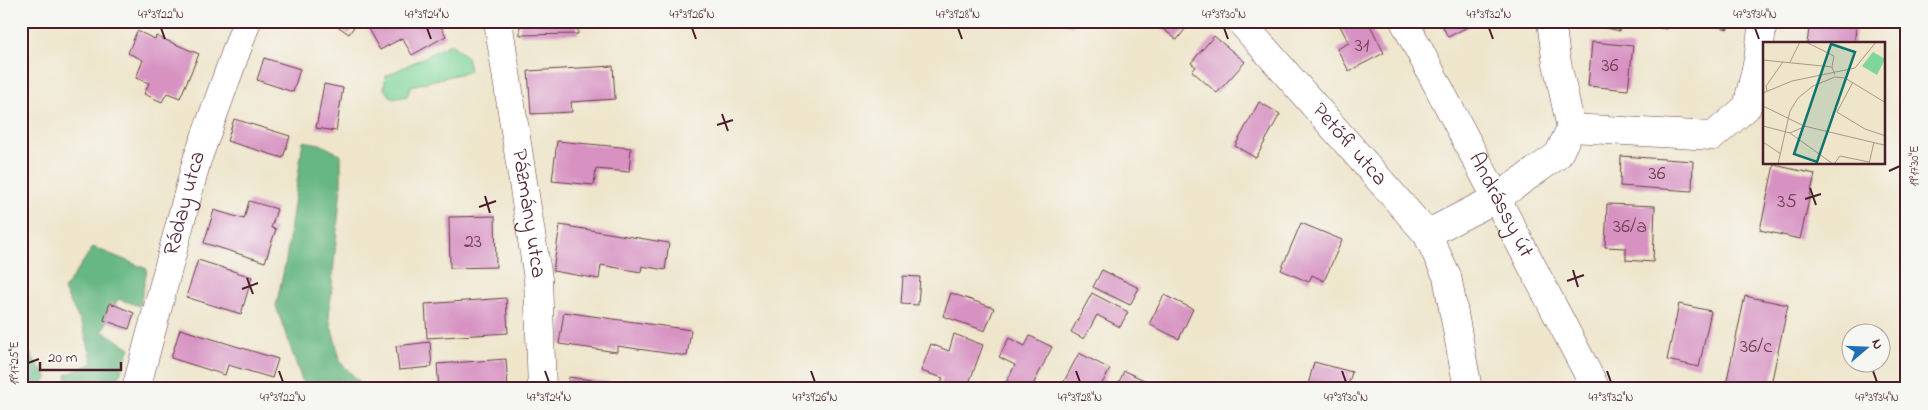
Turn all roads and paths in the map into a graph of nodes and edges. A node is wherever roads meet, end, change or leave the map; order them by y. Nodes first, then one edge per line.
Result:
1 (247, 21) edge
2 (1240, 21) edge
3 (1404, 21) edge
4 (1551, 21) edge
5 (1763, 21) edge
6 (494, 28) edge
7 (1571, 128) junction
8 (1497, 198) junction
9 (1426, 234) junction
10 (136, 389) edge
11 (542, 389) edge
12 (1468, 389) edge
13 (1596, 389) edge

1 - 10 street, Ráday utca
2 - 9 street, Petőfi utca
3 - 8 street, Andrássy út
4 - 7 street
5 - 7 street
6 - 11 street, Pázmány utca
7 - 8 street
8 - 9 street
8 - 13 street, Andrássy út
9 - 12 street, Petőfi utca

